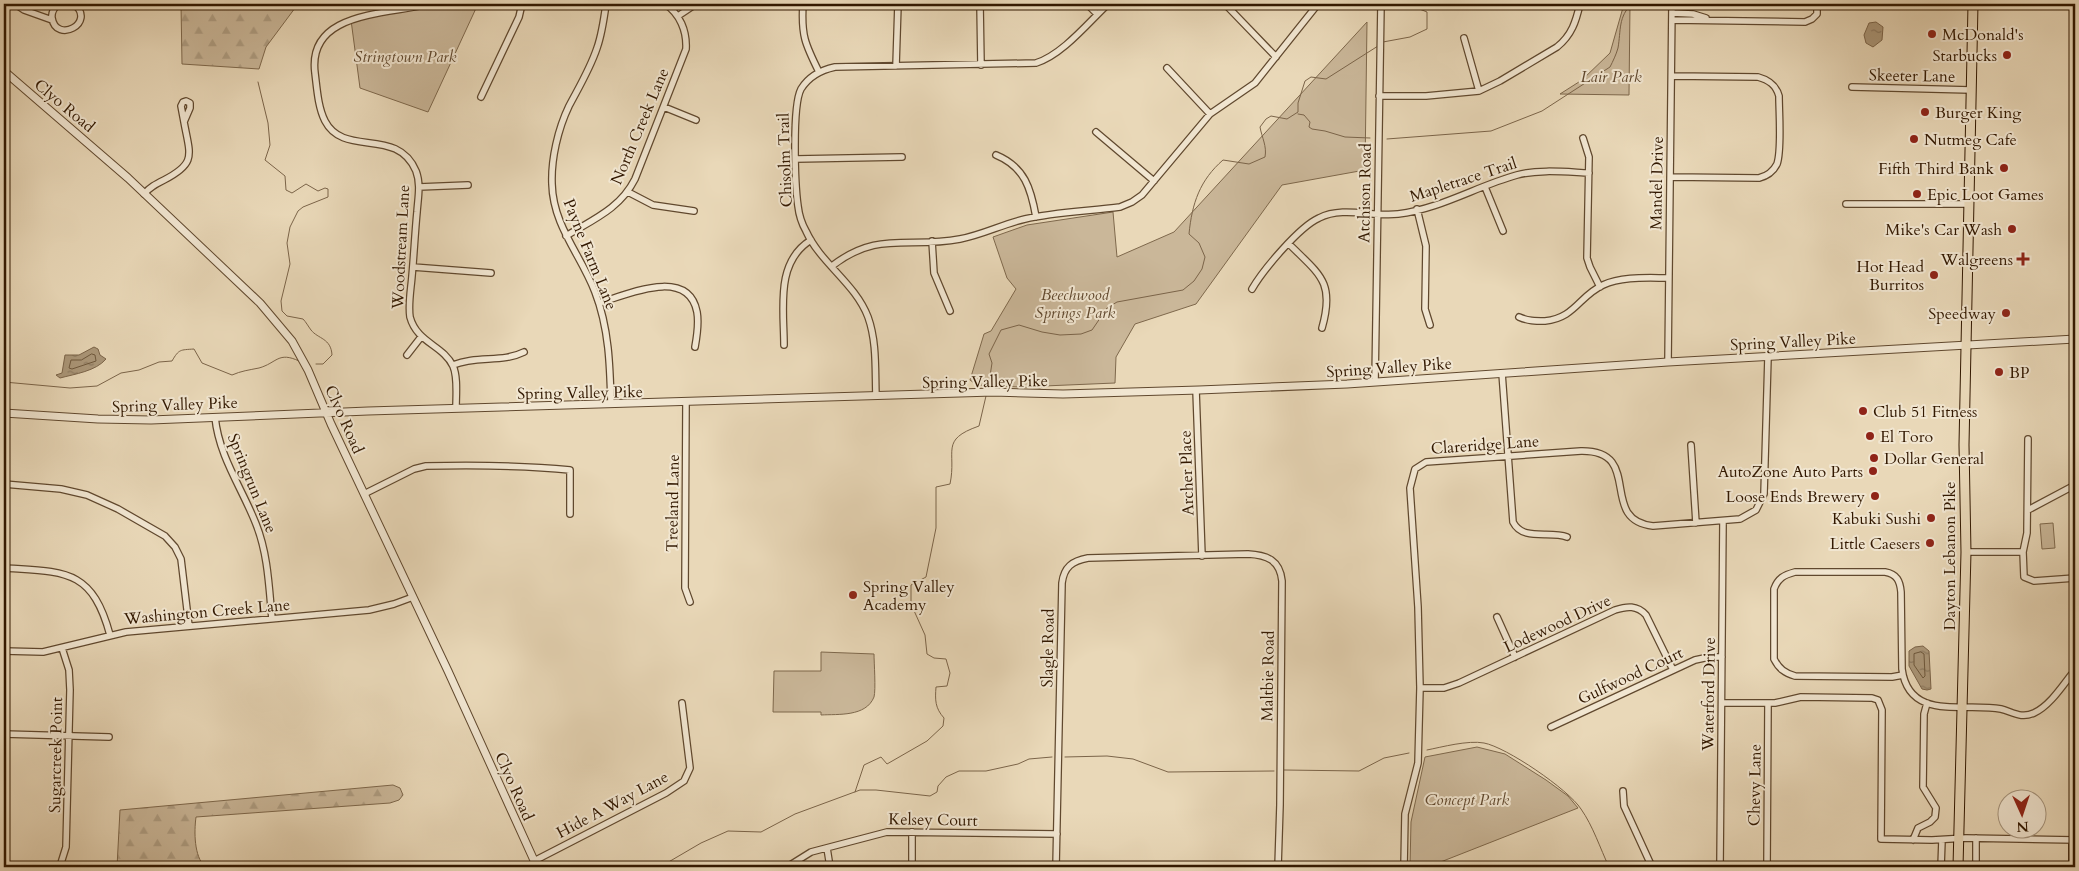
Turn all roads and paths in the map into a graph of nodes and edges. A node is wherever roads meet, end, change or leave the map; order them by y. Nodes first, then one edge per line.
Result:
1 (15, 4) edge
2 (58, 4) edge
3 (74, 4) edge
4 (429, 4) edge
5 (522, 4) edge
6 (606, 4) edge
7 (665, 4) edge
8 (696, 4) edge
9 (804, 4) edge
10 (898, 4) edge
11 (980, 4) edge
12 (1087, 4) edge
13 (1108, 4) edge
14 (1225, 4) edge
15 (1318, 4) edge
16 (1381, 4) edge
17 (1580, 4) edge
18 (1672, 4) edge
19 (1817, 4) edge
20 (1973, 4) edge
21 (1672, 13) junction
22 (1097, 14) junction
23 (678, 16) junction
24 (1711, 19) junction
25 (52, 20) junction
26 (1672, 20) junction
27 (1464, 38) dead end
28 (1276, 57) junction
29 (981, 65) junction
30 (896, 66) junction
31 (1167, 68) dead end
32 (4, 71) edge
33 (819, 72) junction
34 (1672, 76) junction
35 (1852, 87) dead end
36 (1479, 90) junction
37 (1972, 90) junction
38 (1379, 96) junction
39 (481, 97) dead end
40 (664, 107) junction
41 (1210, 114) junction
42 (696, 120) dead end
43 (184, 122) dead end
44 (1096, 132) dead end
45 (1583, 138) dead end
46 (996, 155) dead end
47 (902, 157) dead end
48 (796, 158) junction
49 (1588, 173) junction
50 (1670, 177) junction
51 (1154, 181) junction
52 (468, 185) dead end
53 (419, 187) junction
54 (1485, 187) junction
55 (628, 192) junction
56 (144, 194) junction
57 (1846, 204) dead end
58 (1969, 204) junction
59 (1417, 209) junction
60 (694, 211) dead end
61 (1377, 214) junction
62 (1036, 217) junction
63 (1503, 231) dead end
64 (566, 236) junction
65 (810, 240) junction
66 (932, 241) junction
67 (1289, 244) junction
68 (832, 266) junction
69 (413, 267) junction
70 (491, 273) dead end
71 (1669, 278) junction
72 (1600, 286) junction
73 (1252, 289) dead end
74 (599, 303) junction
75 (950, 311) dead end
76 (1519, 316) dead end
77 (1430, 325) dead end
78 (1322, 328) dead end
79 (421, 338) junction
80 (2075, 339) edge
81 (784, 345) dead end
82 (1966, 345) junction
83 (696, 347) dead end
84 (524, 352) dead end
85 (407, 355) dead end
86 (1768, 357) junction
87 (1668, 362) junction
88 (453, 365) junction
89 (1502, 373) junction
90 (1375, 382) junction
91 (1196, 390) junction
92 (876, 396) junction
93 (686, 403) junction
94 (611, 404) junction
95 (456, 408) junction
96 (4, 413) edge
97 (326, 413) junction
98 (215, 417) junction
99 (2028, 439) dead end
100 (1691, 445) dead end
101 (1508, 456) junction
102 (4, 484) edge
103 (2075, 485) edge
104 (364, 494) junction
105 (2028, 510) junction
106 (570, 514) dead end
107 (1723, 521) junction
108 (1696, 523) junction
109 (1567, 537) dead end
110 (1966, 552) junction
111 (2022, 552) junction
112 (1202, 556) junction
113 (4, 568) edge
114 (2075, 578) edge
115 (413, 596) junction
116 (690, 602) dead end
117 (1497, 617) dead end
118 (272, 619) junction
119 (189, 626) junction
120 (110, 635) junction
121 (62, 648) junction
122 (4, 651) edge
123 (1515, 657) junction
124 (1722, 657) junction
125 (1673, 670) junction
126 (2075, 674) edge
127 (1903, 675) junction
128 (1420, 688) junction
129 (682, 703) dead end
130 (1722, 703) junction
131 (1927, 703) junction
132 (1768, 704) junction
133 (1963, 707) junction
134 (1551, 727) dead end
135 (4, 734) edge
136 (69, 736) junction
137 (109, 737) dead end
138 (1623, 791) dead end
139 (912, 832) junction
140 (1057, 834) junction
141 (1959, 838) junction
142 (1976, 838) junction
143 (1913, 840) junction
144 (1942, 840) junction
145 (2074, 840) edge
146 (827, 848) junction
147 (61, 863) dead end
148 (536, 864) edge
149 (787, 867) edge
150 (830, 867) edge
151 (912, 867) edge
152 (1056, 867) edge
153 (1278, 867) edge
154 (1404, 867) edge
155 (1538, 867) edge
156 (1554, 867) edge
157 (1652, 867) edge
158 (1720, 867) edge
159 (1767, 867) edge
160 (1941, 867) edge
161 (1958, 867) edge
162 (1976, 867) edge
163 (2072, 867) edge

1 - 25 street
2 - 25 street
3 - 25 street
4 - 53 street, Woodstream Lane
5 - 39 street
6 - 64 street, Payne Farm Lane
7 - 23 street
8 - 23 street
9 - 33 street
10 - 30 street
11 - 29 street
12 - 22 street
13 - 22 street
14 - 28 street
15 - 28 street
16 - 38 street, Atchison Road
17 - 36 street
18 - 21 street, Mandel Drive
19 - 24 street
20 - 37 main road, Dayton Lebanon Pike
21 - 24 street
21 - 26 street, Mandel Drive
22 - 29 street
23 - 40 street, North Creek Lane
24 - 26 street
26 - 34 street, Mandel Drive
27 - 36 street
28 - 41 street
29 - 30 street
30 - 33 street
31 - 41 street
32 - 56 street, Clyo Road
33 - 48 street, Chisolm Trail
34 - 50 street, Mandel Drive
34 - 50 street
35 - 37 street, Skeeter Lane
36 - 38 street
37 - 58 main road, Dayton Lebanon Pike
38 - 61 street, Atchison Road
40 - 42 street
40 - 55 street, North Creek Lane
41 - 51 street
43 - 56 street
44 - 51 street
45 - 49 street
46 - 62 street
47 - 48 street
48 - 65 street, Chisolm Trail
49 - 54 street, Mapletrace Trail
49 - 72 street
50 - 71 street, Mandel Drive
51 - 62 street
52 - 53 street
53 - 69 street, Woodstream Lane
54 - 59 street, Mapletrace Trail
54 - 63 street
55 - 60 street
55 - 64 street, North Creek Lane
56 - 97 street, Clyo Road
57 - 58 street
58 - 82 main road, Dayton Lebanon Pike
59 - 61 street, Mapletrace Trail
59 - 77 street
61 - 67 street, Mapletrace Trail
61 - 90 street, Atchison Road
62 - 66 street
64 - 74 street, Payne Farm Lane
65 - 68 street, Chisolm Trail
65 - 81 street
66 - 68 street
66 - 75 street
67 - 73 street, Mapletrace Trail
67 - 78 street
68 - 92 street, Chisolm Trail
69 - 70 street
69 - 79 street, Woodstream Lane
71 - 72 street
71 - 87 street, Mandel Drive
72 - 76 street
74 - 83 street
74 - 94 street, Payne Farm Lane
79 - 85 street
79 - 88 street, Woodstream Lane
80 - 82 street, Spring Valley Pike
82 - 86 street, Spring Valley Pike
82 - 110 main road, Dayton Lebanon Pike
84 - 88 street
86 - 87 street, Spring Valley Pike
86 - 107 street, Clareridge Lane
87 - 89 street, Spring Valley Pike
88 - 95 street
89 - 90 street, Spring Valley Pike
89 - 101 street
90 - 91 street, Spring Valley Pike
91 - 92 street, Spring Valley Pike
91 - 112 street, Archer Place
92 - 93 street, Spring Valley Pike
93 - 94 street, Spring Valley Pike
93 - 116 street, Treeland Lane
94 - 95 street, Spring Valley Pike
95 - 97 street, Spring Valley Pike
96 - 98 street, Spring Valley Pike
97 - 98 street, Spring Valley Pike
97 - 104 street, Clyo Road
98 - 118 street, Springrun Lane
99 - 105 street
100 - 108 street
101 - 108 street, Clareridge Lane
101 - 109 street
101 - 128 street, Clareridge Lane
102 - 119 street
103 - 105 street
104 - 106 street
104 - 115 street, Clyo Road
105 - 111 street
107 - 108 street, Clareridge Lane
107 - 124 street, Waterford Drive
110 - 111 street
110 - 133 main road, Dayton Lebanon Pike
111 - 114 street
112 - 140 street, Slagle Road
112 - 153 street, Maltbie Road
113 - 120 street
115 - 118 street, Washington Creek Lane
115 - 148 street, Clyo Road
117 - 123 street
118 - 119 street, Washington Creek Lane
119 - 120 street, Washington Creek Lane
120 - 121 street, Washington Creek Lane
121 - 122 street, Washington Creek Lane
121 - 136 street, Sugarcreek Point
123 - 125 street, Lodewood Drive
123 - 128 street, Lodewood Drive
124 - 125 street, Gulfwood Court
124 - 130 street, Waterford Drive
125 - 134 street, Gulfwood Court
126 - 133 street
127 - 127 street
127 - 131 street
128 - 154 street, Clareridge Lane
129 - 148 street, Hide A Way Lane
130 - 132 street
130 - 158 street, Waterford Drive
131 - 133 street
131 - 143 street
132 - 143 street
132 - 159 street, Chevy Lane
133 - 141 main road, Dayton Lebanon Pike
135 - 136 street
136 - 137 street
136 - 147 street, Sugarcreek Point
138 - 157 street
139 - 140 street, Kelsey Court
139 - 146 street, Kelsey Court
139 - 151 street
140 - 152 street, Slagle Road
141 - 142 street
141 - 144 street
141 - 161 main road, Dayton Lebanon Pike
142 - 145 street
142 - 162 street
143 - 144 street
144 - 160 street
145 - 163 street
146 - 149 street, Kelsey Court
146 - 150 street
155 - 156 street

